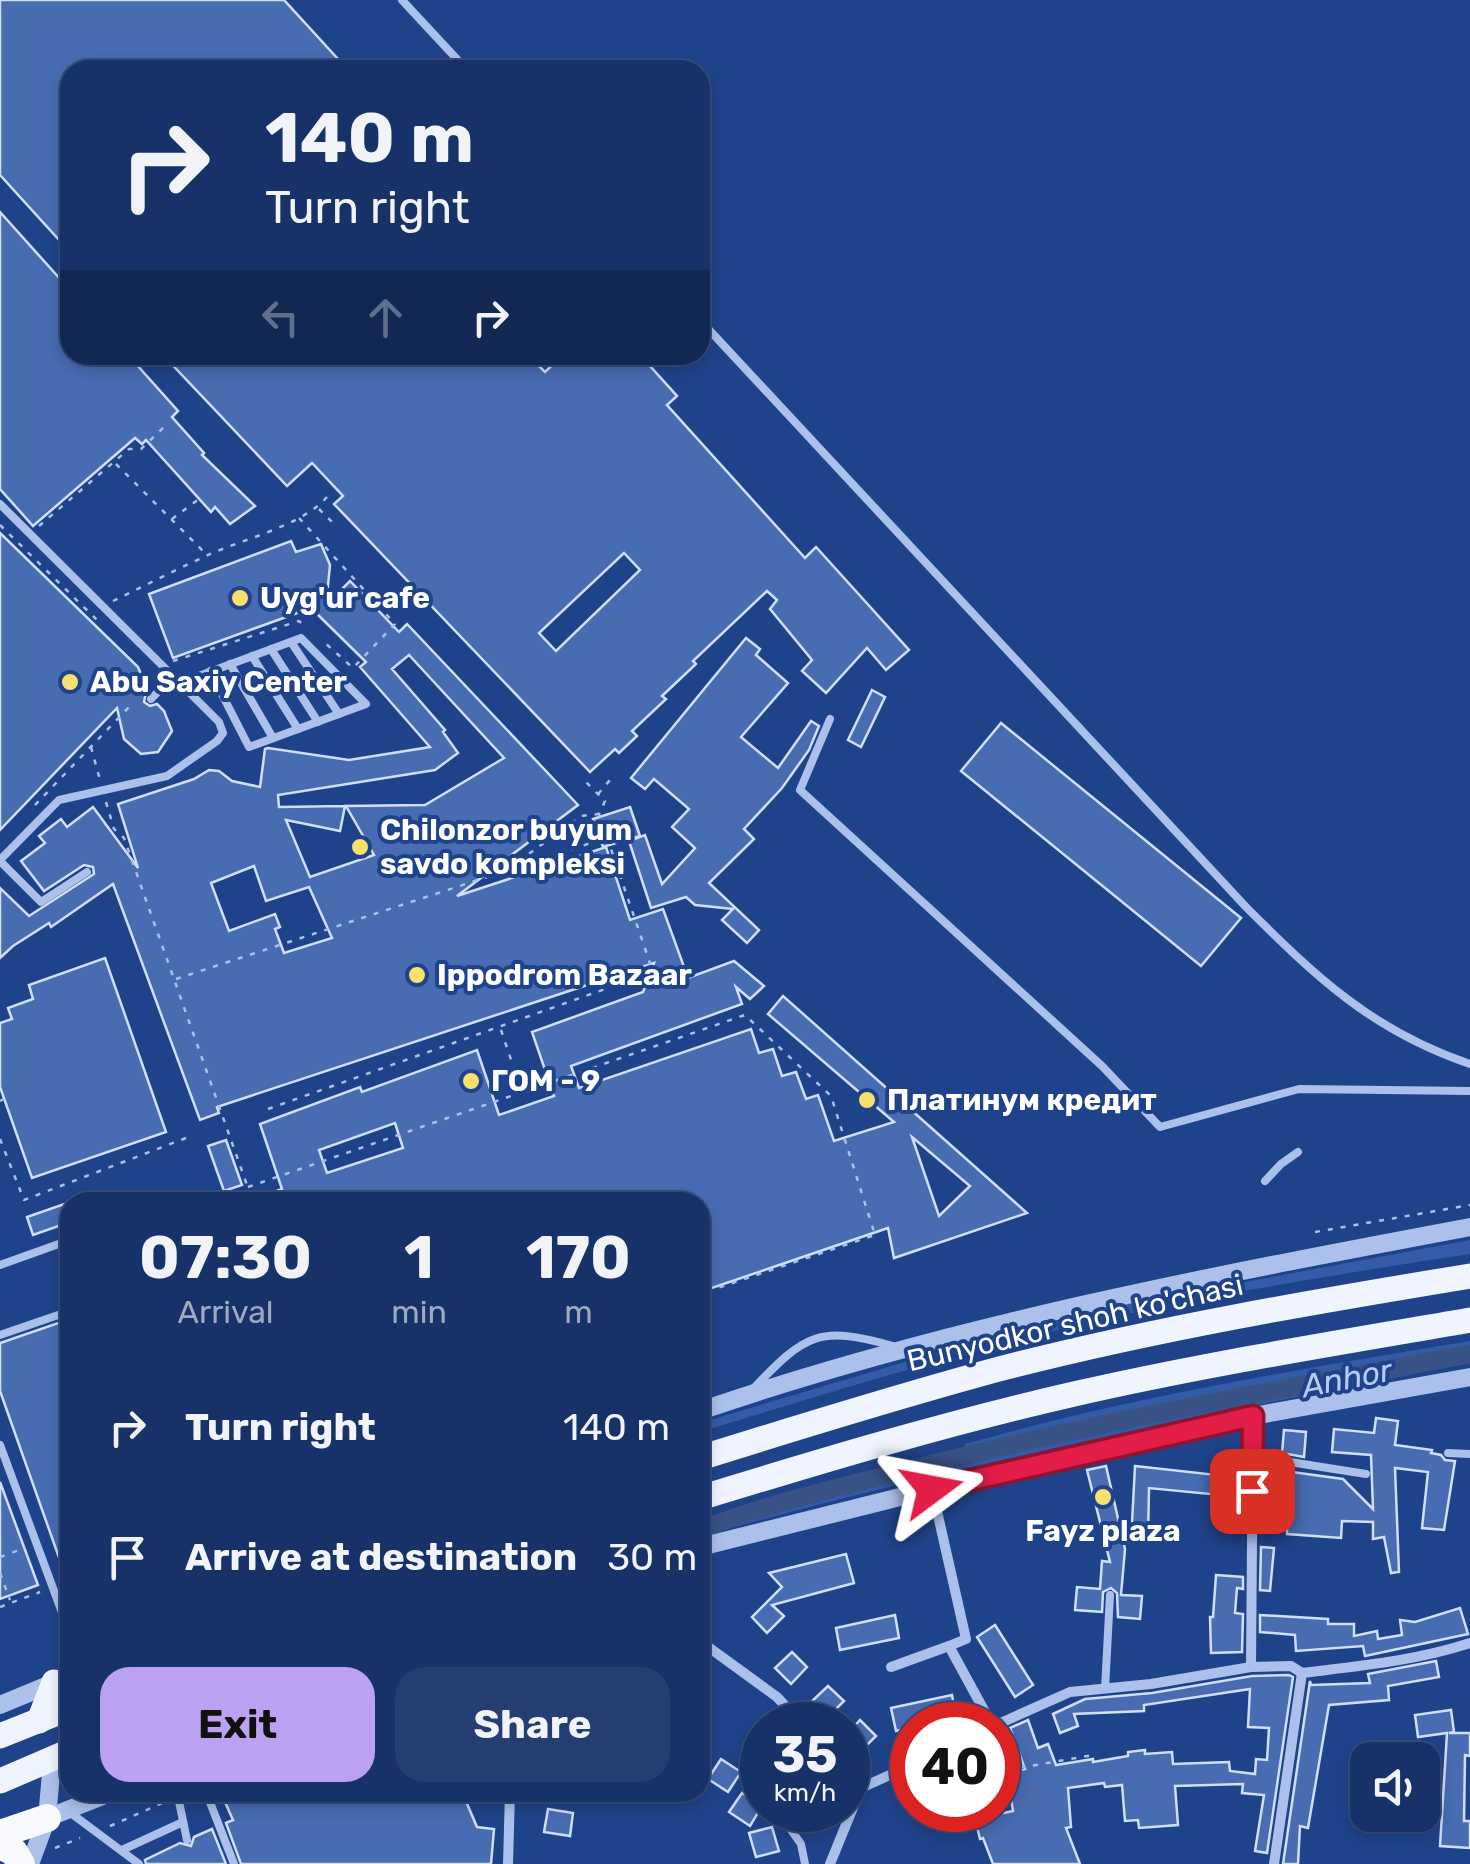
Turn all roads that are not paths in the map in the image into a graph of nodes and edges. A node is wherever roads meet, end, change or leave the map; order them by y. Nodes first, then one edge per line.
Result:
1 (402, 0) edge
2 (458, 60) edge
3 (710, 331) edge
4 (0, 504) edge
5 (291, 642) junction
6 (271, 649) junction
7 (252, 656) junction
8 (230, 664) junction
9 (210, 672) junction
10 (176, 680) junction
11 (152, 699) dead end
12 (339, 714) junction
13 (830, 719) dead end
14 (318, 722) junction
15 (298, 729) junction
16 (273, 738) junction
17 (0, 861) edge
18 (88, 872) dead end
19 (1470, 1064) edge
20 (1470, 1092) edge
21 (1298, 1152) dead end
22 (1265, 1181) dead end
23 (1470, 1227) edge
24 (60, 1244) edge
25 (0, 1265) edge
26 (1470, 1276) edge
27 (60, 1314) edge
28 (1248, 1315) junction
29 (1470, 1320) edge
30 (0, 1335) edge
31 (902, 1348) junction
32 (1256, 1356) junction
33 (1470, 1377) edge
34 (748, 1394) junction
35 (710, 1407) edge
36 (1253, 1416) junction
37 (0, 1445) edge
38 (1448, 1453) dead end
39 (1470, 1454) edge
40 (710, 1455) edge
41 (1252, 1456) junction
42 (1366, 1474) dead end
43 (932, 1489) junction
44 (710, 1495) edge
45 (710, 1544) edge
46 (1110, 1594) dead end
47 (60, 1608) edge
48 (1470, 1642) edge
49 (949, 1646) junction
50 (710, 1648) edge
51 (892, 1667) dead end
52 (1251, 1667) junction
53 (1302, 1673) junction
54 (60, 1680) edge
55 (60, 1683) edge
56 (1105, 1688) junction
57 (782, 1702) edge
58 (981, 1702) edge
59 (0, 1704) edge
60 (60, 1712) edge
61 (1020, 1714) edge
62 (39, 1721) junction
63 (0, 1736) edge
64 (60, 1756) edge
65 (60, 1761) edge
66 (0, 1782) edge
67 (88, 1802) edge
68 (179, 1802) edge
69 (210, 1802) edge
70 (510, 1802) edge
71 (57, 1814) junction
72 (183, 1822) junction
73 (793, 1832) edge
74 (843, 1832) edge
75 (0, 1834) edge
76 (188, 1840) dead end
77 (0, 1844) edge
78 (122, 1850) junction
79 (20, 1864) edge
80 (30, 1864) edge
81 (140, 1864) edge
82 (234, 1864) edge
83 (508, 1864) edge
84 (805, 1864) edge
85 (830, 1864) edge
86 (1274, 1864) edge

1 - 2 lane
3 - 19 lane
4 - 10 lane
5 - 6 lane
5 - 12 lane
5 - 12 lane
6 - 7 lane
6 - 14 lane
7 - 8 lane
7 - 15 lane
8 - 9 lane
8 - 16 lane
9 - 10 lane
9 - 16 lane
10 - 11 lane
10 - 17 lane
12 - 14 lane
13 - 20 lane
14 - 15 lane
15 - 16 lane
17 - 18 lane
21 - 22 lane
23 - 31 street
24 - 25 lane
26 - 28 main road, Bunyodkor shoh ko'chasi
27 - 30 lane
28 - 32 main road
28 - 40 main road, Bunyodkor shoh ko'chasi
29 - 32 main road
31 - 34 street
31 - 34 lane
32 - 44 main road
33 - 36 street
34 - 35 street
36 - 41 street
36 - 43 street
37 - 47 lane
38 - 39 lane
41 - 42 lane
41 - 52 street
43 - 45 street
43 - 49 street
46 - 56 lane
48 - 53 street
49 - 51 street
49 - 58 street
50 - 57 street
52 - 53 street
52 - 56 street
53 - 86 street
54 - 59 street
55 - 62 main road
56 - 61 street
60 - 62 main road
62 - 63 main road
64 - 66 main road
65 - 71 street
67 - 71 street
68 - 72 lane
69 - 82 lane
70 - 83 street
71 - 75 highway
71 - 78 lane
71 - 80 street
72 - 76 lane
72 - 78 lane
73 - 84 lane
74 - 85 street
77 - 79 highway
78 - 81 lane

